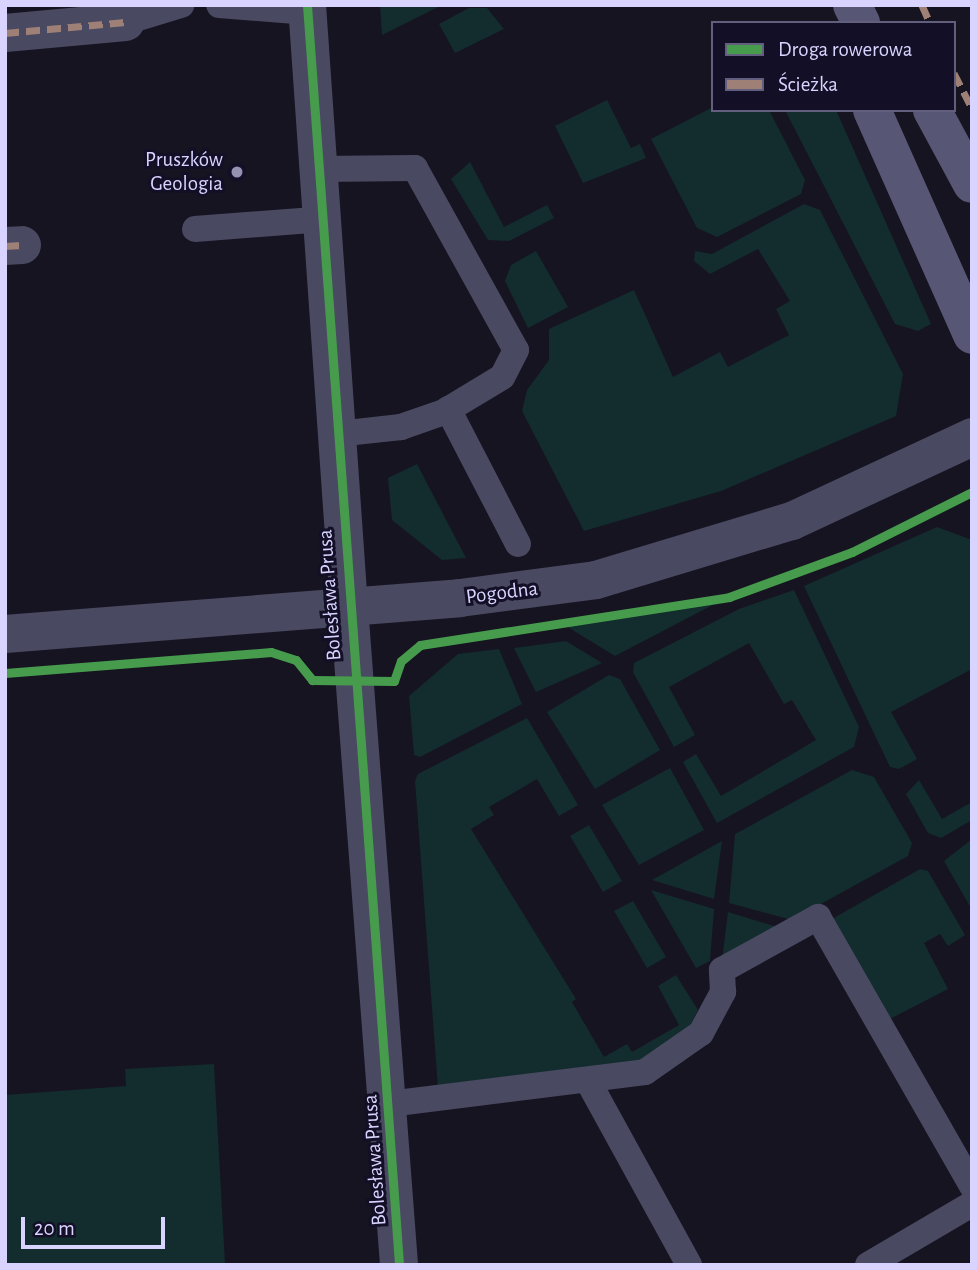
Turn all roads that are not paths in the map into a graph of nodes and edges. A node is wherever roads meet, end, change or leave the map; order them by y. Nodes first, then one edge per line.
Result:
1 (181, 5) edge
2 (219, 5) edge
3 (852, 5) edge
4 (307, 9) edge
5 (860, 21) edge
6 (125, 22) joint
7 (5, 33) edge
8 (873, 112) edge
9 (933, 112) edge
10 (320, 169) junction
11 (972, 184) edge
12 (324, 219) junction
13 (195, 229) dead end
14 (972, 335) edge
15 (448, 410) junction
16 (338, 434) junction
17 (972, 437) edge
18 (518, 544) dead end
19 (349, 607) junction
20 (5, 634) edge
21 (588, 1081) junction
22 (389, 1104) junction
23 (972, 1186) edge
24 (972, 1204) edge
25 (399, 1265) edge
26 (689, 1265) edge
27 (869, 1265) edge

1 - 6 lane
2 - 4 lane
3 - 5 main road
4 - 10 street, Bolesława Prusa
6 - 7 street
8 - 14 main road
9 - 11 main road
10 - 12 street, Bolesława Prusa
10 - 15 lane
12 - 13 lane
12 - 16 street, Bolesława Prusa
15 - 16 lane
15 - 18 lane
16 - 19 street, Bolesława Prusa
17 - 19 street, Pogodna
19 - 20 street, Pogodna
19 - 22 street, Bolesława Prusa
21 - 22 lane
21 - 23 lane
21 - 26 lane
22 - 25 street, Bolesława Prusa
24 - 27 lane

